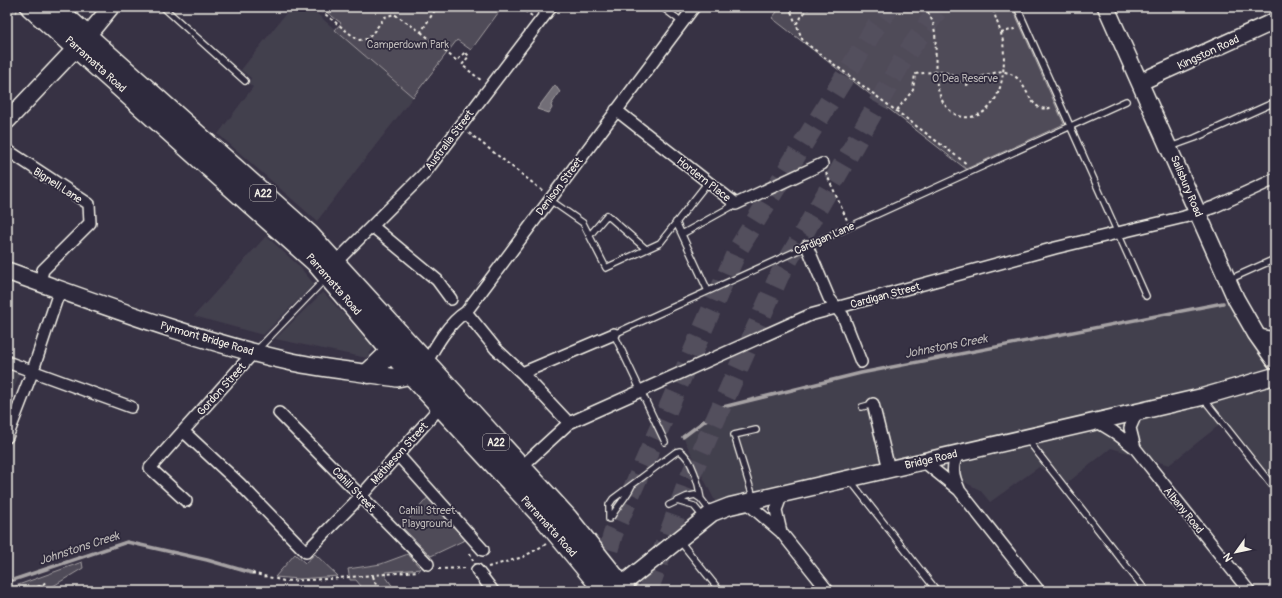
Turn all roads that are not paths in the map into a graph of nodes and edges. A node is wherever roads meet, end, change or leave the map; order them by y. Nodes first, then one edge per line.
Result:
1 (54, 7) edge
2 (111, 7) edge
3 (163, 7) edge
4 (551, 7) edge
5 (662, 7) edge
6 (694, 7) edge
7 (1017, 7) edge
8 (1106, 7) edge
9 (26, 12) edge
10 (1275, 21) edge
11 (682, 22) junction
12 (82, 42) junction
13 (245, 81) dead end
14 (1140, 82) junction
15 (1126, 102) dead end
16 (1275, 102) edge
17 (616, 110) junction
18 (7, 121) edge
19 (1071, 126) junction
20 (1170, 147) junction
21 (7, 150) edge
22 (822, 164) road end
23 (1275, 179) edge
24 (708, 182) junction
25 (550, 200) junction
26 (736, 204) junction
27 (1198, 212) junction
28 (676, 222) junction
29 (372, 226) junction
30 (1119, 232) junction
31 (682, 234) junction
32 (590, 235) junction
33 (807, 246) junction
34 (646, 249) junction
35 (1275, 259) edge
36 (331, 269) junction
37 (7, 271) edge
38 (1228, 280) junction
39 (40, 282) junction
40 (60, 289) junction
41 (708, 291) junction
42 (1146, 296) dead end
43 (451, 299) dead end
44 (836, 308) junction
45 (466, 312) junction
46 (614, 334) junction
47 (1256, 334) junction
48 (1275, 336) edge
49 (392, 351) junction
50 (254, 352) junction
51 (7, 362) edge
52 (861, 362) dead end
53 (33, 370) junction
54 (419, 370) junction
55 (1274, 370) edge
56 (369, 373) junction
57 (522, 373) junction
58 (641, 390) junction
59 (1202, 397) junction
60 (873, 404) joint
61 (441, 406) junction
62 (862, 406) dead end
63 (132, 407) dead end
64 (1137, 412) junction
65 (279, 413) dead end
66 (1096, 421) junction
67 (569, 423) junction
68 (756, 430) dead end
69 (184, 431) junction
70 (7, 437) edge
71 (1025, 437) junction
72 (665, 442) dead end
73 (1134, 448) junction
74 (960, 452) junction
75 (398, 455) junction
76 (923, 461) junction
77 (520, 468) junction
78 (889, 469) junction
79 (849, 478) junction
80 (1275, 489) edge
81 (959, 490) junction
82 (782, 494) junction
83 (361, 496) junction
84 (701, 499) junction
85 (677, 501) junction
86 (750, 501) junction
87 (186, 502) dead end
88 (669, 505) dead end
89 (709, 516) junction
90 (610, 518) dead end
91 (781, 532) junction
92 (679, 540) junction
93 (483, 550) dead end
94 (429, 568) road end
95 (476, 568) road end
96 (616, 590) edge
97 (493, 591) edge
98 (720, 591) edge
99 (828, 591) edge
100 (937, 591) edge
101 (1040, 591) edge
102 (1146, 591) edge
103 (1249, 591) edge

1 - 12 highway, Parramatta Road / A22
2 - 12 main road
3 - 13 lane
4 - 29 street, Australia Street
5 - 11 lane
6 - 11 street, Denison Street
7 - 19 lane
8 - 14 main road, Salisbury Road
9 - 12 highway, Parramatta Road / A22
10 - 14 main road, Kingston Road
11 - 17 street, Denison Street
12 - 18 main road
12 - 36 highway, Parramatta Road / A22
14 - 20 main road, Salisbury Road
15 - 19 lane, Cardigan Lane
16 - 20 lane
17 - 24 street, Hordern Place
17 - 25 street, Denison Street
19 - 30 lane
19 - 33 lane, Cardigan Lane
20 - 27 main road, Salisbury Road
21 - 39 street, Bignell Lane
22 - 26 street, Hordern Place
23 - 27 street, Cardigan Street
24 - 26 street, Hordern Place
24 - 28 lane
25 - 32 lane
25 - 45 street, Denison Street
26 - 31 lane
27 - 30 street, Cardigan Street
27 - 38 main road, Salisbury Road
28 - 31 lane
28 - 34 lane
29 - 36 street, Australia Street
29 - 43 street
30 - 42 lane
30 - 44 street, Cardigan Street
31 - 41 lane
32 - 34 lane
32 - 34 lane
33 - 41 lane, Cardigan Lane
33 - 44 street
35 - 38 lane
36 - 49 highway, Parramatta Road / A22
36 - 50 lane, Gordon Street
36 - 54 highway, Parramatta Road / A22
37 - 39 main road, Pyrmont Bridge Road
38 - 47 main road, Salisbury Road
39 - 40 main road, Pyrmont Bridge Road
40 - 50 main road, Pyrmont Bridge Road
40 - 53 street
41 - 46 lane, Cardigan Lane
44 - 52 street
44 - 58 street, Cardigan Street
45 - 54 street, Denison Street
45 - 57 street
46 - 57 street, Cardigan Lane
46 - 58 lane
47 - 48 street
47 - 55 main road, Salisbury Road
49 - 54 highway, Parramatta Road / A22
49 - 56 highway
50 - 56 main road, Pyrmont Bridge Road
50 - 69 street, Gordon Street
51 - 53 street
53 - 63 street
53 - 70 street
54 - 56 main road, Pyrmont Bridge Road
54 - 61 highway, Parramatta Road / A22
54 - 77 highway, Parramatta Road / A22
55 - 59 main road, Bridge Road
57 - 67 street
58 - 67 street, Cardigan Street
58 - 72 lane
59 - 64 main road, Bridge Road
59 - 80 lane
60 - 62 lane
60 - 78 street
61 - 75 street, Mathieson Street
61 - 96 highway, Parramatta Road / A22
64 - 66 main road, Bridge Road
64 - 73 street, Albany Road
65 - 83 street, Cahill Street
66 - 71 main road, Bridge Road
66 - 73 street, Albany Road
67 - 77 street, Cardigan Street
68 - 86 lane
69 - 83 street, Mathieson Street
69 - 87 street, Gordon Street
71 - 74 main road, Bridge Road
71 - 102 lane
73 - 103 street, Albany Road
74 - 76 main road, Bridge Road
74 - 81 street
75 - 83 street, Mathieson Street
75 - 93 street
76 - 78 main road, Bridge Road
76 - 81 street
77 - 96 highway, Parramatta Road / A22
78 - 79 main road, Bridge Road
79 - 82 main road, Bridge Road
79 - 100 lane
81 - 101 street
82 - 86 main road, Bridge Road
82 - 91 street
83 - 94 street, Cahill Street
84 - 85 lane
84 - 89 lane
84 - 90 lane
85 - 88 lane
85 - 89 lane
86 - 89 main road, Bridge Road
86 - 91 street
89 - 92 main road, Bridge Road
91 - 99 street
92 - 96 main road, Bridge Road
92 - 98 lane
95 - 97 street

